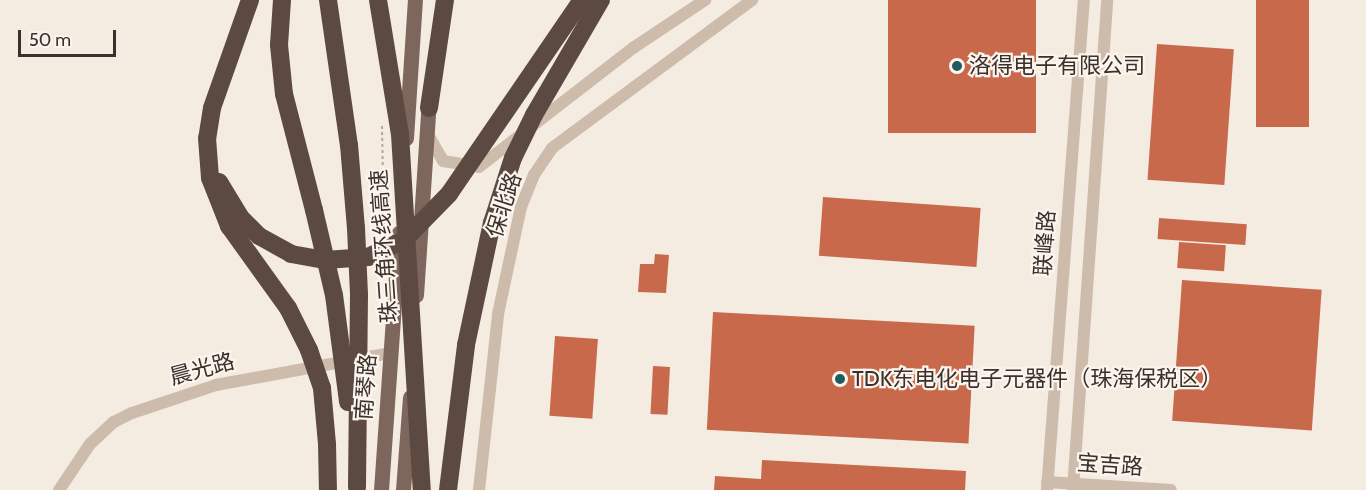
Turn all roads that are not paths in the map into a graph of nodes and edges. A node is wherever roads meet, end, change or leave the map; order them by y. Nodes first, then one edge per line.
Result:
1 (250, 0) edge
2 (282, 0) edge
3 (328, 0) edge
4 (378, 0) edge
5 (415, 0) edge
6 (436, 0) edge
7 (444, 0) edge
8 (582, 0) edge
9 (601, 0) edge
10 (705, 0) edge
11 (752, 0) edge
12 (1084, 0) edge
13 (1107, 0) edge
14 (429, 108) junction
15 (427, 133) junction
16 (207, 156) junction
17 (478, 167) junction
18 (422, 213) junction
19 (391, 353) junction
20 (1047, 486) edge
21 (1073, 487) edge
22 (357, 489) edge
23 (58, 490) edge
24 (328, 490) edge
25 (381, 490) edge
26 (404, 490) edge
27 (422, 490) edge
28 (448, 490) edge
29 (479, 490) edge
30 (1171, 490) edge

1 - 16 highway, bridge
2 - 22 highway, bridge
3 - 22 highway, 珠三角环线高速, bridge
4 - 27 highway, 珠三角环线高速, bridge
5 - 19 main road, 南琴路
6 - 14 main road, 南琴路
7 - 14 highway
8 - 16 highway, bridge
9 - 28 highway, bridge
10 - 17 street
11 - 29 street, 保北路
12 - 20 street, 联峰路
13 - 21 street, 联峰路
14 - 15 main road, 南琴路
15 - 17 street
15 - 18 main road, 南琴路
16 - 24 highway, bridge
17 - 18 street
18 - 26 main road, 南琴路
19 - 23 street, 晨光路
19 - 25 main road, 南琴路
20 - 21 street, 宝吉路
21 - 30 street, 宝吉路

